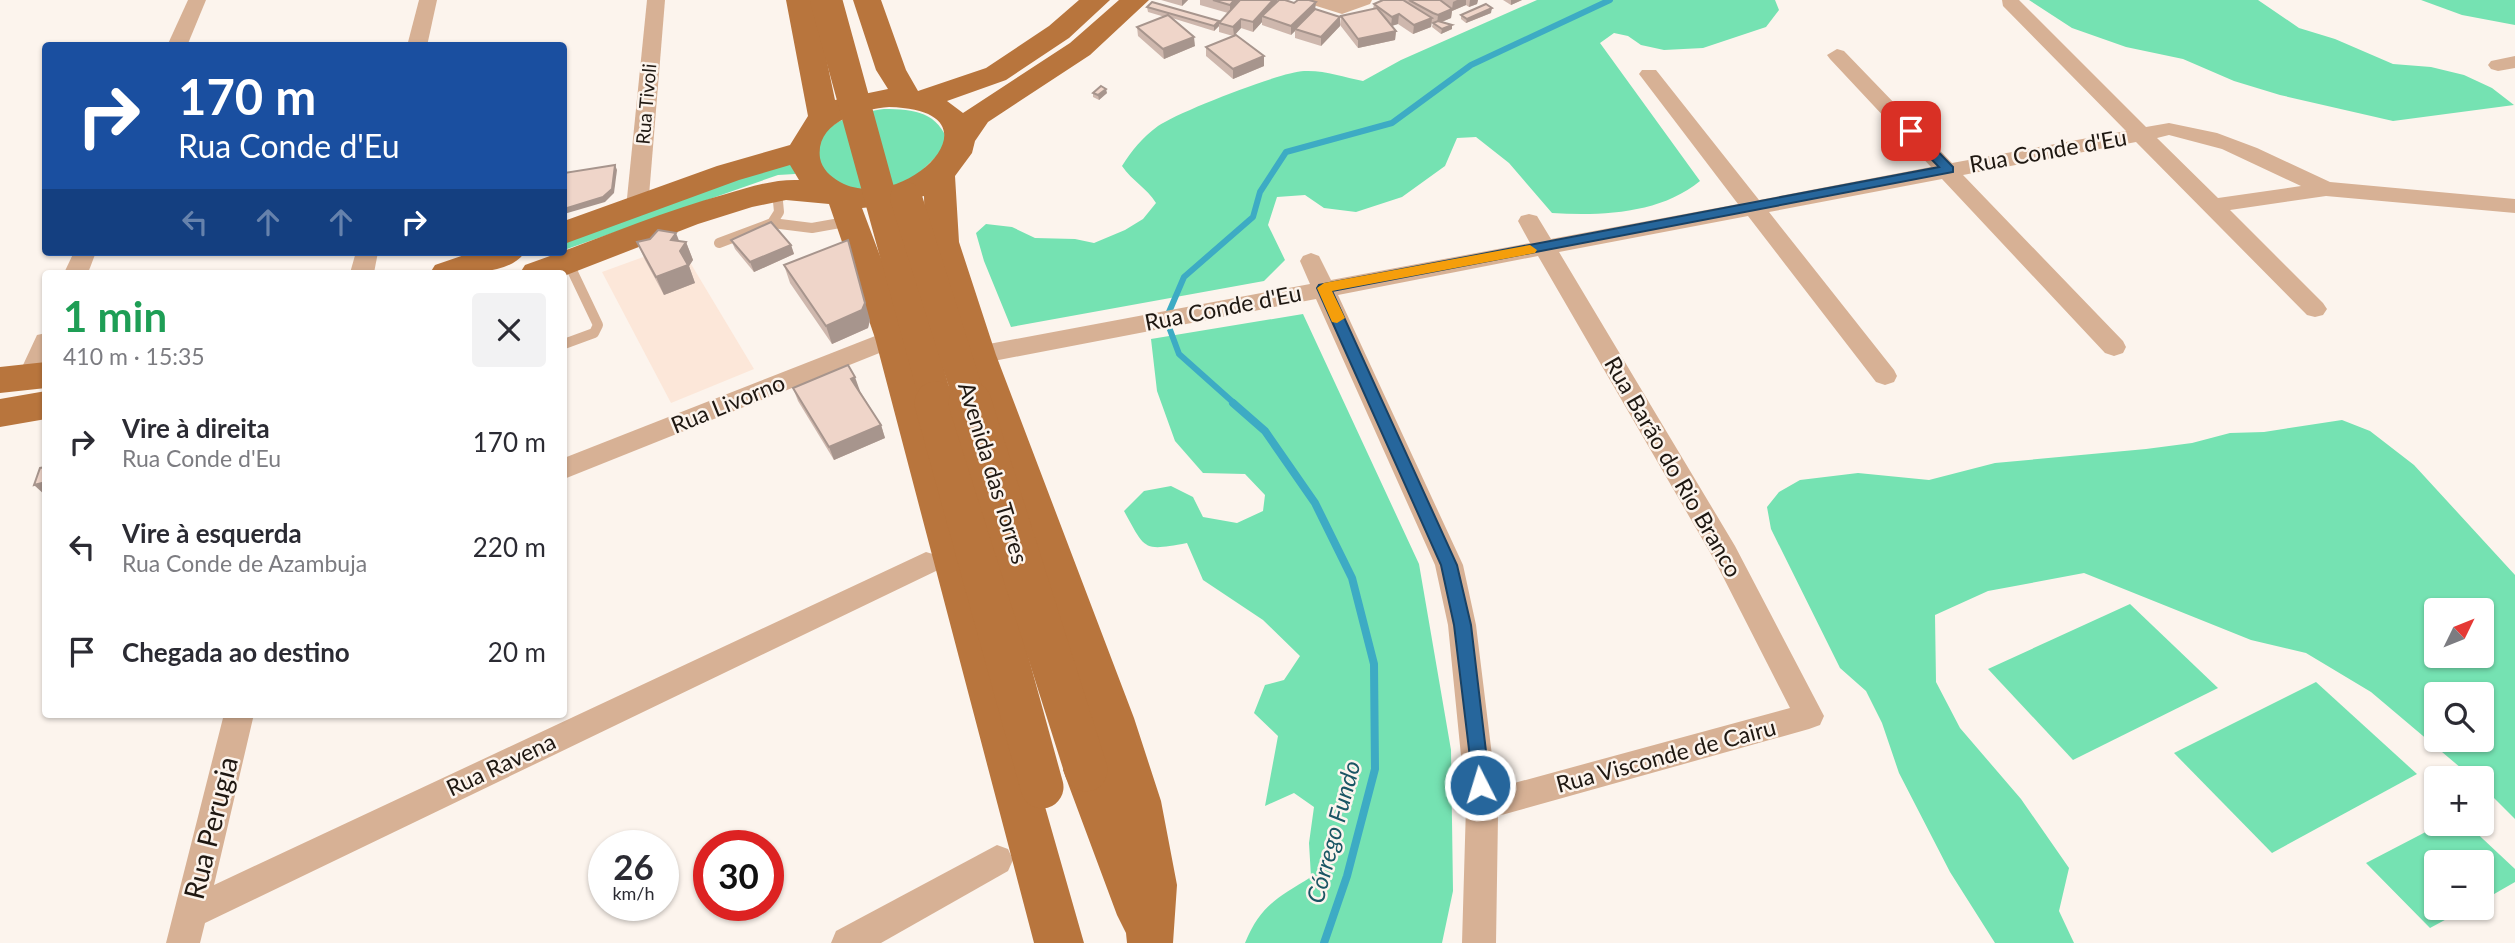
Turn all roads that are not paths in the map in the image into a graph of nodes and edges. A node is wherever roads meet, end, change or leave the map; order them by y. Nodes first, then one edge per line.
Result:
1 (197, 0) edge
2 (428, 0) edge
3 (656, 0) edge
4 (800, 0) edge
5 (826, 0) edge
6 (844, 0) edge
7 (867, 0) edge
8 (1096, 0) edge
9 (1135, 0) edge
10 (1317, 0) edge
11 (1363, 0) edge
12 (2010, 2) dead end
13 (179, 42) edge
14 (418, 42) edge
15 (1837, 55) dead end
16 (1649, 74) dead end
17 (913, 100) junction
18 (813, 134) junction
19 (2143, 134) junction
20 (949, 158) junction
21 (1948, 170) junction
22 (2326, 189) junction
23 (2222, 204) dead end
24 (2515, 206) edge
25 (775, 207) junction
26 (1752, 207) junction
27 (637, 208) junction
28 (847, 209) junction
29 (1529, 221) dead end
30 (719, 243) dead end
31 (567, 247) edge
32 (1546, 247) junction
33 (567, 248) edge
34 (567, 250) edge
35 (496, 256) edge
36 (557, 256) edge
37 (1311, 261) dead end
38 (456, 270) edge
39 (540, 270) edge
40 (1324, 288) junction
41 (2315, 309) dead end
42 (893, 338) junction
43 (567, 343) edge
44 (2114, 347) dead end
45 (42, 349) edge
46 (978, 355) junction
47 (1885, 376) dead end
48 (18, 399) edge
49 (567, 468) edge
50 (926, 563) dead end
51 (1810, 716) joint
52 (238, 718) edge
53 (1482, 806) junction
54 (998, 860) dead end
55 (187, 928) edge
56 (1151, 942) edge
57 (848, 943) edge
58 (1059, 943) edge
59 (1086, 943) edge
60 (1479, 943) edge

1 - 13 street
2 - 14 street
3 - 27 street, Rua Tivoli
4 - 18 main road
5 - 59 main road, Avenida das Torres, bridge
6 - 56 main road, Avenida das Torres, bridge
7 - 17 main road
8 - 17 main road
9 - 20 main road
10 - 11 street
12 - 19 street
15 - 21 street
16 - 26 street
17 - 18 main road
17 - 20 main road
18 - 27 main road
18 - 28 main road
19 - 21 street, Rua Conde d'Eu
19 - 22 street, Rua Conde d'Eu
19 - 41 street
20 - 28 main road
20 - 46 main road
21 - 26 street, Rua Conde d'Eu
21 - 44 street
22 - 23 street
22 - 24 street
25 - 28 main road
25 - 30 lane
25 - 33 main road
26 - 32 street, Rua Conde d'Eu
26 - 47 street
27 - 31 main road
28 - 42 main road
29 - 32 street, Rua Barão do Rio Branco
32 - 40 street, Rua Conde d'Eu
32 - 51 street, Rua Barão do Rio Branco
34 - 43 lane
35 - 38 main road
36 - 39 main road
37 - 40 street
40 - 46 street, Rua Conde d'Eu
40 - 53 street
42 - 49 street, Rua Livorno
42 - 58 main road
45 - 48 street
46 - 56 main road
50 - 55 street, Rua Ravena
51 - 53 street, Rua Visconde de Cairu
52 - 55 street, Rua Perugia
53 - 60 street
54 - 57 street

